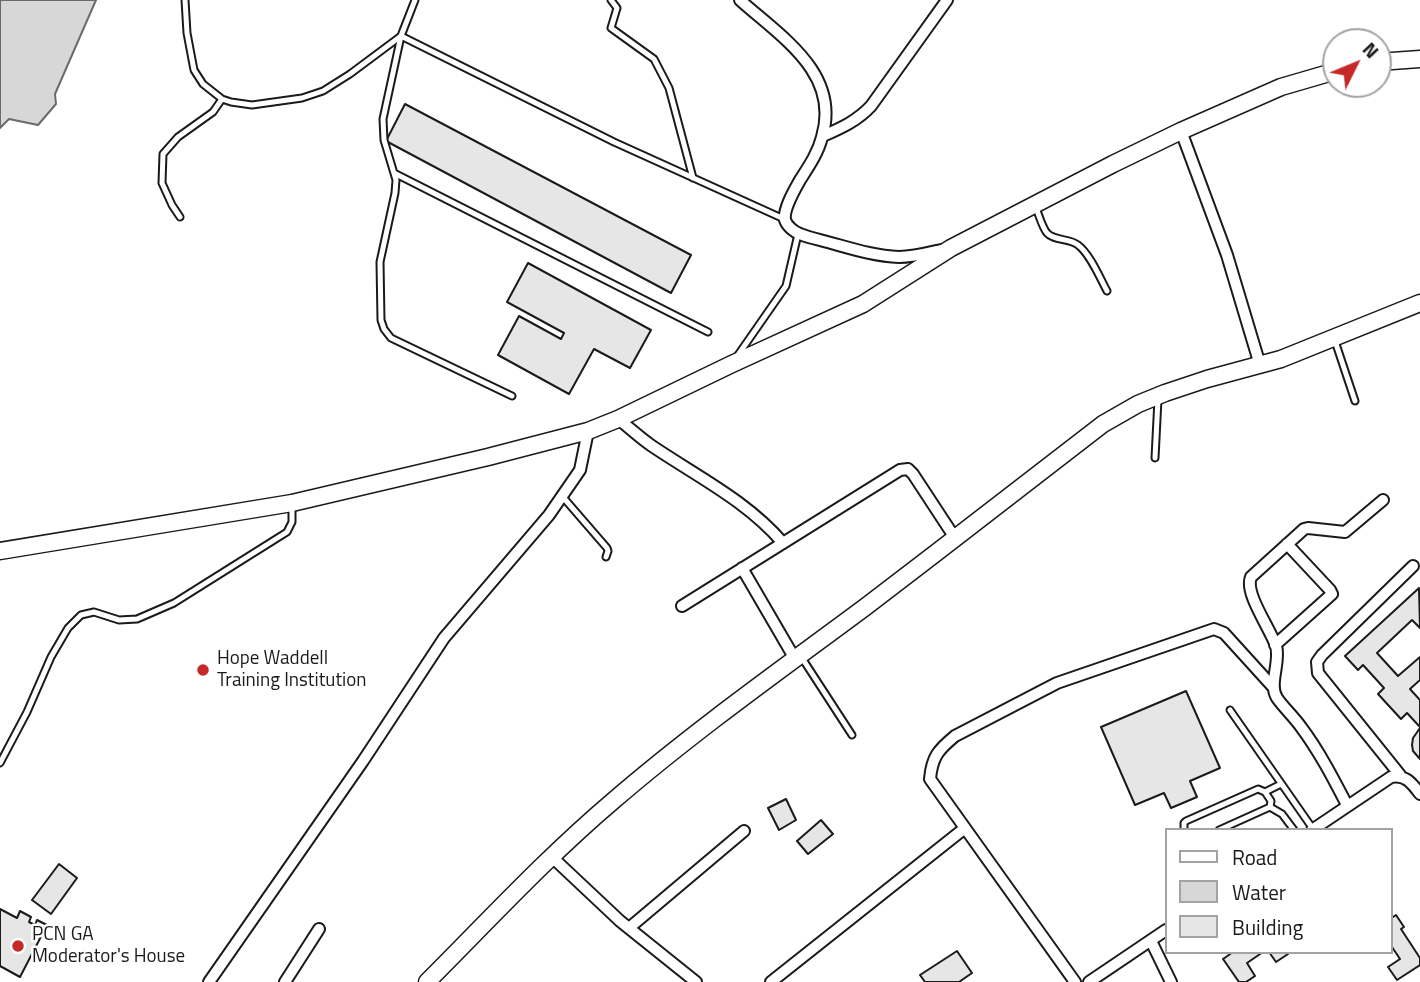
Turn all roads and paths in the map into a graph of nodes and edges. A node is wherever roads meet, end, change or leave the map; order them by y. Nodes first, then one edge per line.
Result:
1 (185, 0) edge
2 (415, 0) edge
3 (611, 0) edge
4 (740, 0) edge
5 (947, 0) edge
6 (401, 36) junction
7 (1420, 59) edge
8 (1392, 61) edge
9 (1322, 75) edge
10 (222, 99) junction
11 (1181, 131) junction
12 (823, 136) junction
13 (394, 173) junction
14 (693, 178) junction
15 (1034, 205) junction
16 (180, 217) dead end
17 (785, 219) junction
18 (798, 234) junction
19 (951, 248) junction
20 (1107, 291) dead end
21 (1420, 303) edge
22 (708, 332) dead end
23 (1334, 338) junction
24 (732, 364) junction
25 (1260, 365) junction
26 (512, 396) dead end
27 (1158, 396) junction
28 (1354, 401) dead end
29 (618, 419) junction
30 (588, 431) junction
31 (1155, 458) dead end
32 (562, 496) junction
33 (1383, 500) dead end
34 (292, 503) junction
35 (955, 538) junction
36 (783, 543) junction
37 (1287, 544) junction
38 (0, 551) edge
39 (606, 557) dead end
40 (1413, 566) dead end
41 (742, 568) junction
42 (682, 606) dead end
43 (1275, 645) junction
44 (798, 657) junction
45 (1273, 687) junction
46 (1230, 710) dead end
47 (852, 734) dead end
48 (0, 763) edge
49 (1400, 775) junction
50 (1281, 784) junction
51 (1265, 792) junction
52 (1420, 794) edge
53 (1347, 805) junction
54 (1270, 807) junction
55 (965, 828) junction
56 (1184, 828) edge
57 (1223, 828) edge
58 (1292, 828) edge
59 (1311, 828) edge
60 (1313, 828) edge
61 (744, 831) dead end
62 (552, 857) junction
63 (629, 928) junction
64 (319, 929) dead end
65 (1164, 932) edge
66 (1152, 941) junction
67 (431, 981) edge
68 (1168, 981) edge
69 (209, 982) edge
70 (285, 982) edge
71 (696, 982) edge
72 (771, 982) edge
73 (1075, 982) edge
74 (1089, 982) edge

1 - 10 lane
2 - 6 lane
3 - 14 lane
4 - 12 street
5 - 12 street
6 - 10 lane
6 - 13 lane
6 - 14 lane
7 - 8 street
9 - 11 street
10 - 16 lane
11 - 15 street
11 - 25 street
12 - 17 street
13 - 22 lane
13 - 26 lane
14 - 17 lane
15 - 19 street
15 - 20 lane
17 - 18 street
18 - 19 street
18 - 24 lane
19 - 24 street
21 - 23 street
23 - 25 street
23 - 28 lane
24 - 29 street
25 - 27 street
27 - 31 lane
27 - 35 street
29 - 30 street
29 - 36 street
30 - 32 street
30 - 34 street
32 - 39 lane
32 - 69 street
33 - 37 street
34 - 38 street
34 - 48 lane
35 - 36 street
35 - 44 street
36 - 41 street
37 - 43 street
37 - 43 street
40 - 49 street
41 - 42 street
41 - 44 street
43 - 45 street
44 - 47 lane
44 - 62 street
45 - 53 street
45 - 55 street
46 - 50 lane
49 - 52 street
49 - 53 street
50 - 51 lane
50 - 59 lane
51 - 54 lane
51 - 56 lane
53 - 60 street
54 - 57 lane
54 - 58 lane
55 - 72 street
55 - 73 street
61 - 63 street
62 - 63 street
62 - 67 street
63 - 71 street
64 - 70 street
65 - 66 street
66 - 68 street
66 - 74 street

